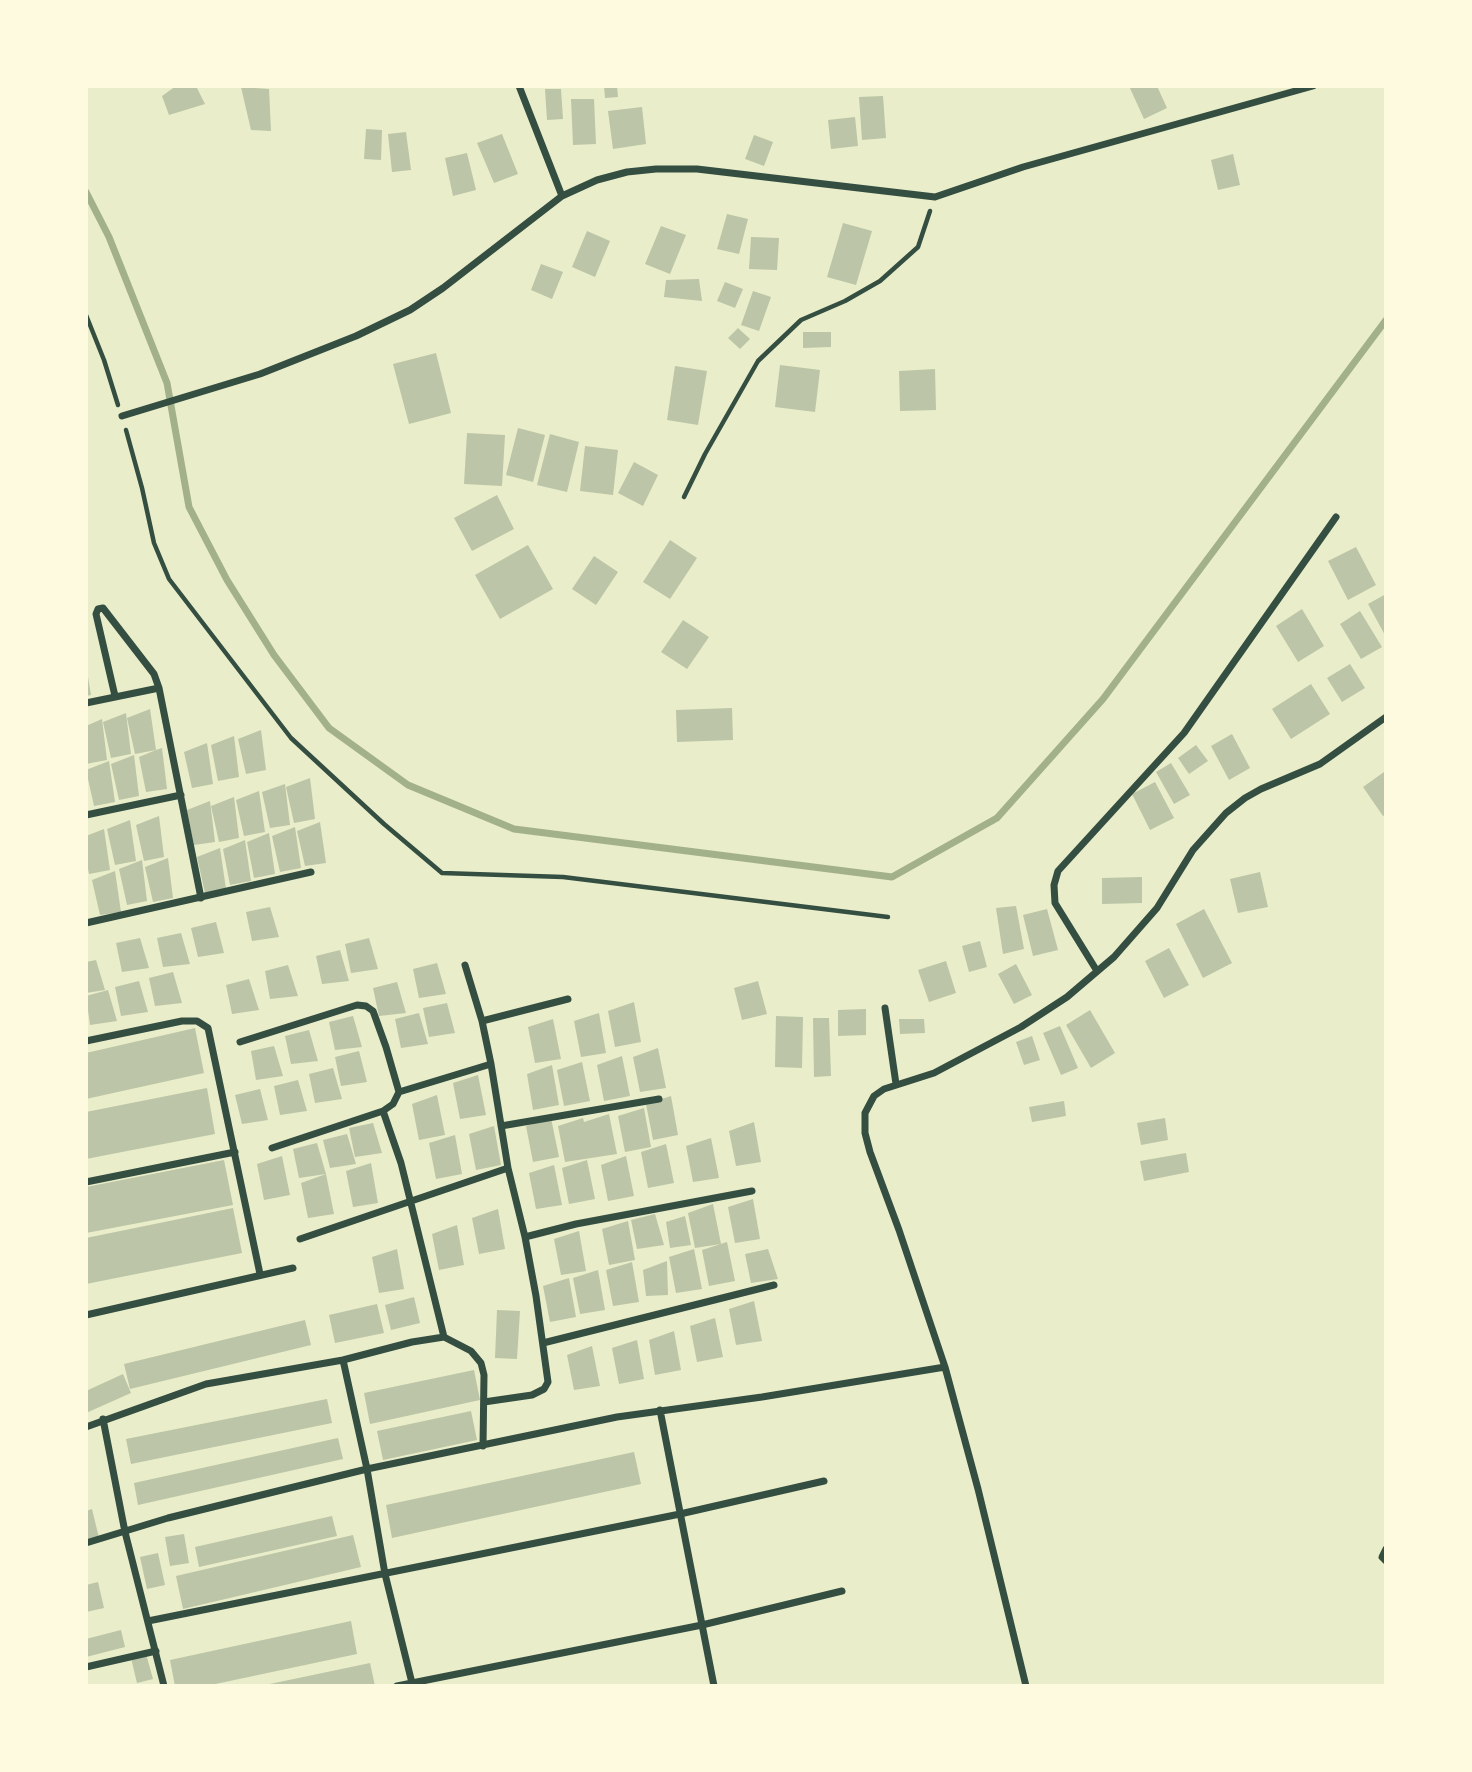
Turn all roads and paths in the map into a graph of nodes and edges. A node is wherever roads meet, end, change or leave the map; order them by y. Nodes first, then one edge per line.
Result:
1 (519, 86) edge
2 (1313, 86) edge
3 (562, 196) junction
4 (935, 197) junction
5 (86, 315) edge
6 (122, 416) junction
7 (684, 497) dead end
8 (1336, 517) dead end
9 (159, 688) junction
10 (115, 696) junction
11 (86, 703) edge
12 (1386, 717) edge
13 (181, 795) junction
14 (86, 815) edge
15 (311, 872) dead end
16 (201, 898) junction
17 (888, 917) dead end
18 (86, 923) edge
19 (465, 965) dead end
20 (1097, 971) junction
21 (568, 999) dead end
22 (885, 1008) dead end
23 (482, 1021) junction
24 (86, 1041) edge
25 (240, 1042) dead end
26 (491, 1064) junction
27 (896, 1084) junction
28 (399, 1092) junction
29 (659, 1099) dead end
30 (383, 1111) junction
31 (501, 1126) junction
32 (272, 1148) dead end
33 (235, 1152) junction
34 (508, 1168) junction
35 (86, 1182) edge
36 (752, 1191) dead end
37 (411, 1203) junction
38 (525, 1237) junction
39 (300, 1239) dead end
40 (293, 1268) dead end
41 (260, 1274) junction
42 (774, 1285) dead end
43 (86, 1315) edge
44 (444, 1337) junction
45 (543, 1343) junction
46 (343, 1360) junction
47 (945, 1367) junction
48 (484, 1402) junction
49 (660, 1410) junction
50 (103, 1419) junction
51 (86, 1427) edge
52 (483, 1446) junction
53 (367, 1469) junction
54 (824, 1481) dead end
55 (680, 1514) junction
56 (125, 1532) junction
57 (86, 1543) edge
58 (1386, 1549) edge
59 (1386, 1561) edge
60 (385, 1574) junction
61 (842, 1591) dead end
62 (148, 1621) junction
63 (702, 1625) junction
64 (156, 1651) junction
65 (86, 1667) edge
66 (412, 1683) junction
67 (164, 1686) edge
68 (397, 1686) edge
69 (714, 1686) edge
70 (1027, 1686) edge

1 - 3 street
2 - 4 street
3 - 4 street
3 - 6 street
4 - 7 path
5 - 6 path
6 - 17 path
8 - 20 street
9 - 10 street
9 - 10 street
9 - 13 street
10 - 11 street
12 - 20 street
13 - 14 street
13 - 16 street
15 - 16 street
16 - 18 street
19 - 23 street
20 - 27 street
21 - 23 street
22 - 27 street
23 - 26 street
24 - 33 street
25 - 28 street
26 - 28 street
26 - 31 street
27 - 47 street
28 - 30 street
29 - 31 street
30 - 32 street
30 - 37 street
31 - 34 street
33 - 35 street
33 - 41 street
34 - 37 street
34 - 38 street
36 - 38 street
37 - 39 street
37 - 44 street
38 - 45 street
40 - 41 street
41 - 43 street
42 - 45 street
44 - 46 street
44 - 48 street
45 - 48 street
46 - 50 street
46 - 53 street
47 - 49 street
47 - 70 street
48 - 52 street
49 - 52 street
49 - 55 street
50 - 51 street
50 - 56 street
52 - 53 street
53 - 56 street
53 - 60 street
54 - 55 street
55 - 60 street
55 - 63 street
56 - 57 street
56 - 62 street
58 - 59 street
60 - 62 street
60 - 66 street
61 - 63 street
62 - 64 street
63 - 66 street
63 - 69 street
64 - 65 street
64 - 67 street
66 - 68 street

